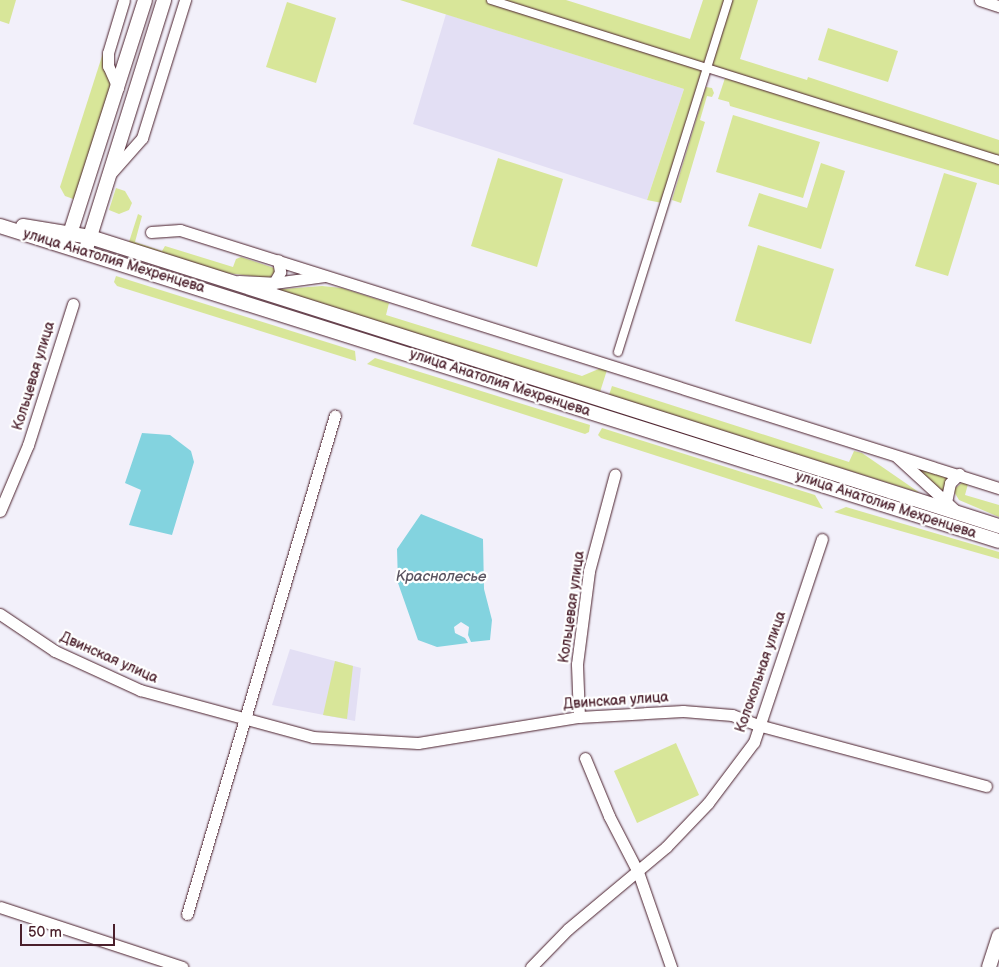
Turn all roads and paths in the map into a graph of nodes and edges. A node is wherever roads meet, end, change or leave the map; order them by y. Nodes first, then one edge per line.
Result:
1 (124, 0) edge
2 (145, 0) edge
3 (164, 0) edge
4 (185, 0) edge
5 (491, 0) edge
6 (728, 0) edge
7 (980, 0) edge
8 (999, 6) edge
9 (708, 69) junction
10 (118, 89) junction
11 (999, 160) edge
12 (110, 174) junction
13 (0, 225) edge
14 (71, 232) junction
15 (151, 232) dead end
16 (90, 237) junction
17 (65, 245) junction
18 (85, 251) junction
19 (278, 260) junction
20 (329, 275) junction
21 (228, 280) junction
22 (274, 283) junction
23 (73, 304) dead end
24 (618, 352) dead end
25 (335, 415) dead end
26 (894, 454) junction
27 (615, 474) dead end
28 (959, 474) junction
29 (999, 488) edge
30 (946, 502) junction
31 (0, 512) edge
32 (958, 513) junction
33 (999, 526) edge
34 (822, 539) dead end
35 (999, 541) edge
36 (0, 614) edge
37 (579, 717) junction
38 (244, 720) junction
39 (758, 725) junction
40 (585, 758) dead end
41 (986, 786) dead end
42 (638, 872) junction
43 (0, 907) edge
44 (186, 914) dead end
45 (999, 936) edge
46 (182, 967) edge
47 (531, 967) edge
48 (671, 967) edge
49 (989, 967) edge

1 - 10 street
2 - 10 street
3 - 12 street
4 - 12 street
5 - 9 street
6 - 9 street
7 - 8 street
9 - 11 street
9 - 24 street
10 - 14 street
12 - 16 street
13 - 14 street, улица Анатолия Мехренцева
13 - 17 street, улица Анатолия Мехренцева
14 - 16 street, улица Анатолия Мехренцева
14 - 17 street
15 - 19 street, улица Анатолия Мехренцева
16 - 18 street
16 - 21 street, улица Анатолия Мехренцева
17 - 18 street, улица Анатолия Мехренцева
18 - 35 street, улица Анатолия Мехренцева
19 - 20 street, улица Анатолия Мехренцева
19 - 22 street
20 - 22 street, улица Анатолия Мехренцева
20 - 26 street, улица Анатолия Мехренцева
21 - 22 street, улица Анатолия Мехренцева
21 - 32 street, улица Анатолия Мехренцева
23 - 31 street, Кольцевая улица
25 - 38 street
26 - 28 street, улица Анатолия Мехренцева
26 - 30 street, улица Анатолия Мехренцева
27 - 37 street, Кольцевая улица
28 - 29 street, улица Анатолия Мехренцева
28 - 30 street, улица Анатолия Мехренцева
30 - 32 street, улица Анатолия Мехренцева
32 - 33 street, улица Анатолия Мехренцева
34 - 39 street, Колокольная улица
36 - 38 street, Двинская улица
37 - 38 street, Двинская улица
37 - 39 street, Двинская улица
38 - 44 street
39 - 41 street, Двинская улица
39 - 42 street, Колокольная улица
40 - 42 street
42 - 47 street, Колокольная улица
42 - 48 street
43 - 46 street
45 - 49 street

